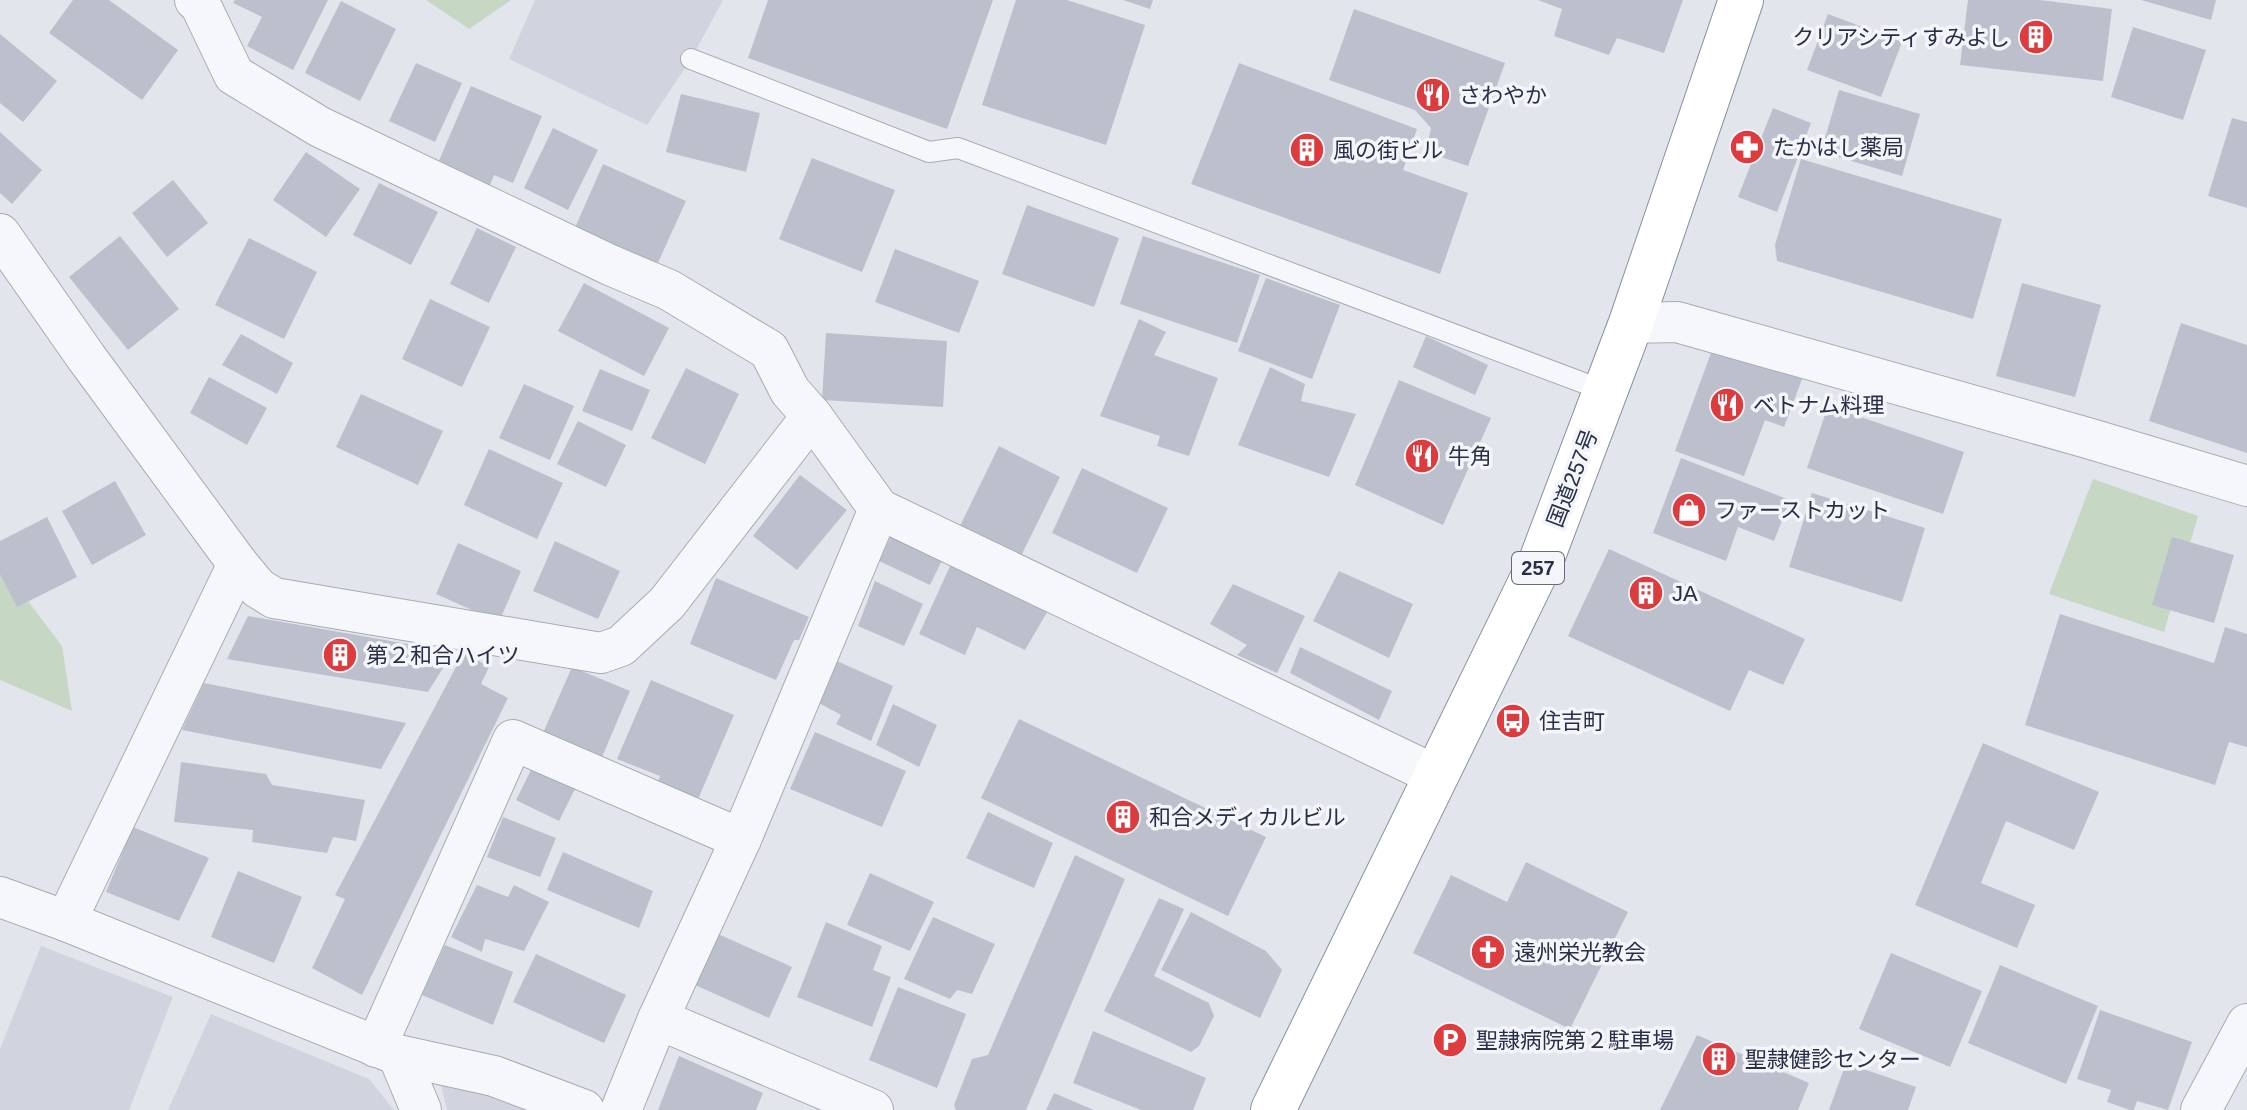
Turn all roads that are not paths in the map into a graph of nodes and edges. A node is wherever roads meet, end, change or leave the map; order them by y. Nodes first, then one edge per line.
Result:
1 (195, 0) edge
2 (1741, 0) edge
3 (691, 59) dead end
4 (0, 234) edge
5 (1631, 323) junction
6 (1605, 391) junction
7 (812, 416) junction
8 (2247, 486) edge
9 (879, 509) junction
10 (238, 564) junction
11 (1437, 776) junction
12 (741, 839) junction
13 (0, 897) edge
14 (66, 921) junction
15 (658, 1019) junction
16 (2247, 1024) edge
17 (387, 1051) junction
18 (421, 1110) edge
19 (584, 1110) edge
20 (621, 1110) edge
21 (873, 1110) edge
22 (1273, 1110) edge
23 (2201, 1110) edge

1 - 7 street
2 - 5 highway, 国道257号 / 257
3 - 6 lane
4 - 10 street
5 - 6 highway, 国道257号 / 257
5 - 8 street
6 - 11 highway, 国道257号 / 257
7 - 9 street
7 - 10 street
9 - 11 street
9 - 12 street
10 - 14 street
11 - 22 highway, 国道257号 / 257
12 - 15 street
12 - 17 street
13 - 14 street
14 - 17 street
15 - 20 street
15 - 21 street
16 - 23 street
17 - 18 street
17 - 19 street

